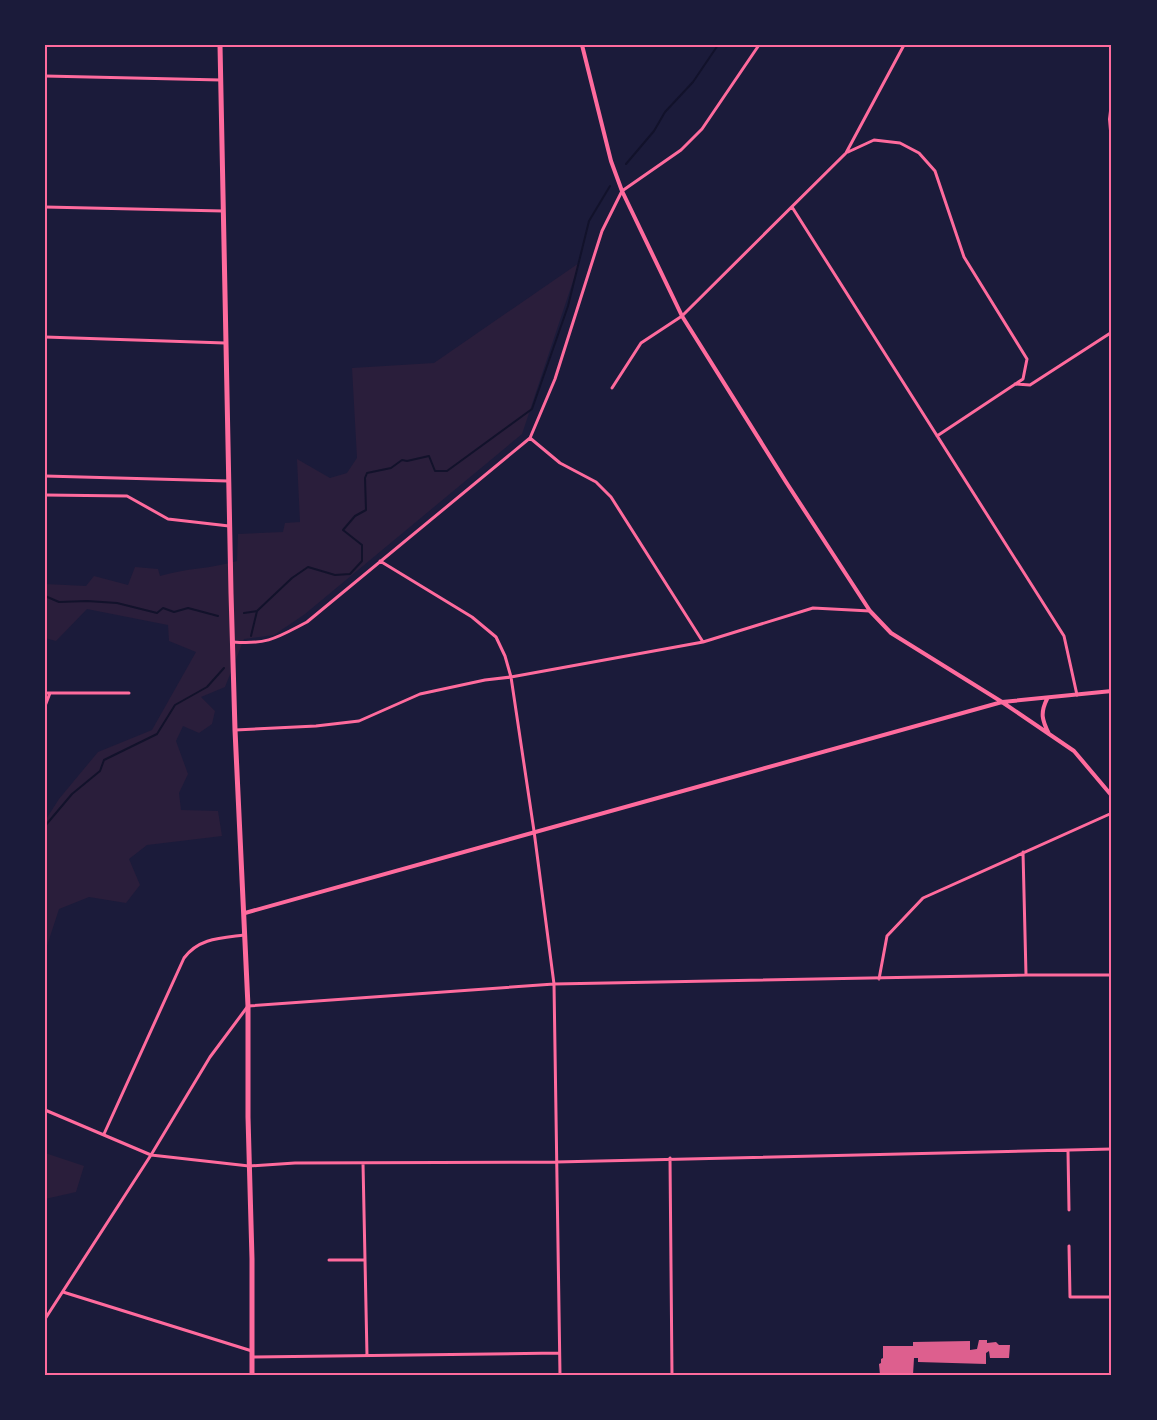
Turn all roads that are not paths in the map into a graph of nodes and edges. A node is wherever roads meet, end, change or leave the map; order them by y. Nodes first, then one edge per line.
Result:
1 (220, 45) edge
2 (582, 45) edge
3 (759, 45) edge
4 (904, 45) edge
5 (45, 76) edge
6 (221, 80) junction
7 (1112, 103) edge
8 (1112, 142) edge
9 (846, 153) junction
10 (622, 191) junction
11 (45, 207) edge
12 (792, 207) junction
13 (224, 211) junction
14 (682, 316) junction
15 (1112, 332) edge
16 (45, 337) edge
17 (225, 343) junction
18 (1015, 384) junction
19 (612, 388) dead end
20 (937, 437) junction
21 (530, 438) junction
22 (45, 476) edge
23 (228, 481) junction
24 (45, 495) edge
25 (229, 526) junction
26 (380, 561) junction
27 (870, 611) junction
28 (233, 642) junction
29 (703, 642) junction
30 (511, 677) junction
31 (1112, 691) edge
32 (45, 693) edge
33 (50, 693) junction
34 (129, 693) dead end
35 (1077, 695) junction
36 (1048, 698) junction
37 (1002, 702) junction
38 (45, 706) edge
39 (235, 730) junction
40 (1049, 734) junction
41 (1112, 796) edge
42 (1112, 813) edge
43 (534, 831) junction
44 (1023, 852) junction
45 (245, 913) junction
46 (246, 935) junction
47 (1026, 975) junction
48 (1112, 975) edge
49 (879, 979) junction
50 (554, 984) junction
51 (248, 1006) junction
52 (45, 1110) edge
53 (104, 1134) junction
54 (1112, 1149) edge
55 (1068, 1151) junction
56 (151, 1155) junction
57 (670, 1158) junction
58 (556, 1162) junction
59 (363, 1163) junction
60 (249, 1166) junction
61 (1069, 1210) dead end
62 (1069, 1246) dead end
63 (329, 1260) dead end
64 (364, 1260) junction
65 (63, 1292) junction
66 (1112, 1297) edge
67 (45, 1319) edge
68 (559, 1353) junction
69 (252, 1354) junction
70 (367, 1356) junction
71 (252, 1375) edge
72 (560, 1375) edge
73 (672, 1375) edge

1 - 6 main road
2 - 10 street
3 - 10 street
4 - 9 street
5 - 6 street
6 - 13 main road
7 - 8 street
9 - 12 street
9 - 18 street
10 - 14 street
10 - 21 street
11 - 13 street
12 - 14 street
12 - 20 street
13 - 17 main road
14 - 19 street
14 - 27 street
15 - 18 street
16 - 17 street
17 - 23 main road
18 - 20 street
20 - 35 street
21 - 26 street
21 - 29 street
22 - 23 street
23 - 25 main road
24 - 25 street
25 - 28 main road
26 - 28 street
26 - 30 street
27 - 29 street
27 - 37 street
28 - 39 main road
29 - 30 street
30 - 39 street
30 - 43 street
31 - 35 street
32 - 33 street
33 - 34 street
33 - 38 street
35 - 36 street
36 - 37 street
36 - 40 street
37 - 40 street
37 - 43 street
39 - 45 main road
40 - 41 street
42 - 44 street
43 - 45 street
43 - 50 street
44 - 47 street
44 - 49 street
45 - 46 main road
46 - 51 main road
46 - 53 street
47 - 48 street
47 - 49 street
49 - 50 street
50 - 51 street
50 - 58 street
51 - 56 street
51 - 60 main road
52 - 53 street
53 - 56 street
54 - 55 street
55 - 57 street
55 - 61 street
56 - 60 street
56 - 65 street
57 - 58 street
57 - 73 street
58 - 59 street
58 - 68 street
59 - 60 street
59 - 64 street
60 - 69 main road
62 - 66 street
63 - 64 street
64 - 70 street
65 - 67 street
65 - 69 street
68 - 70 street
68 - 72 street
69 - 70 street
69 - 71 main road

